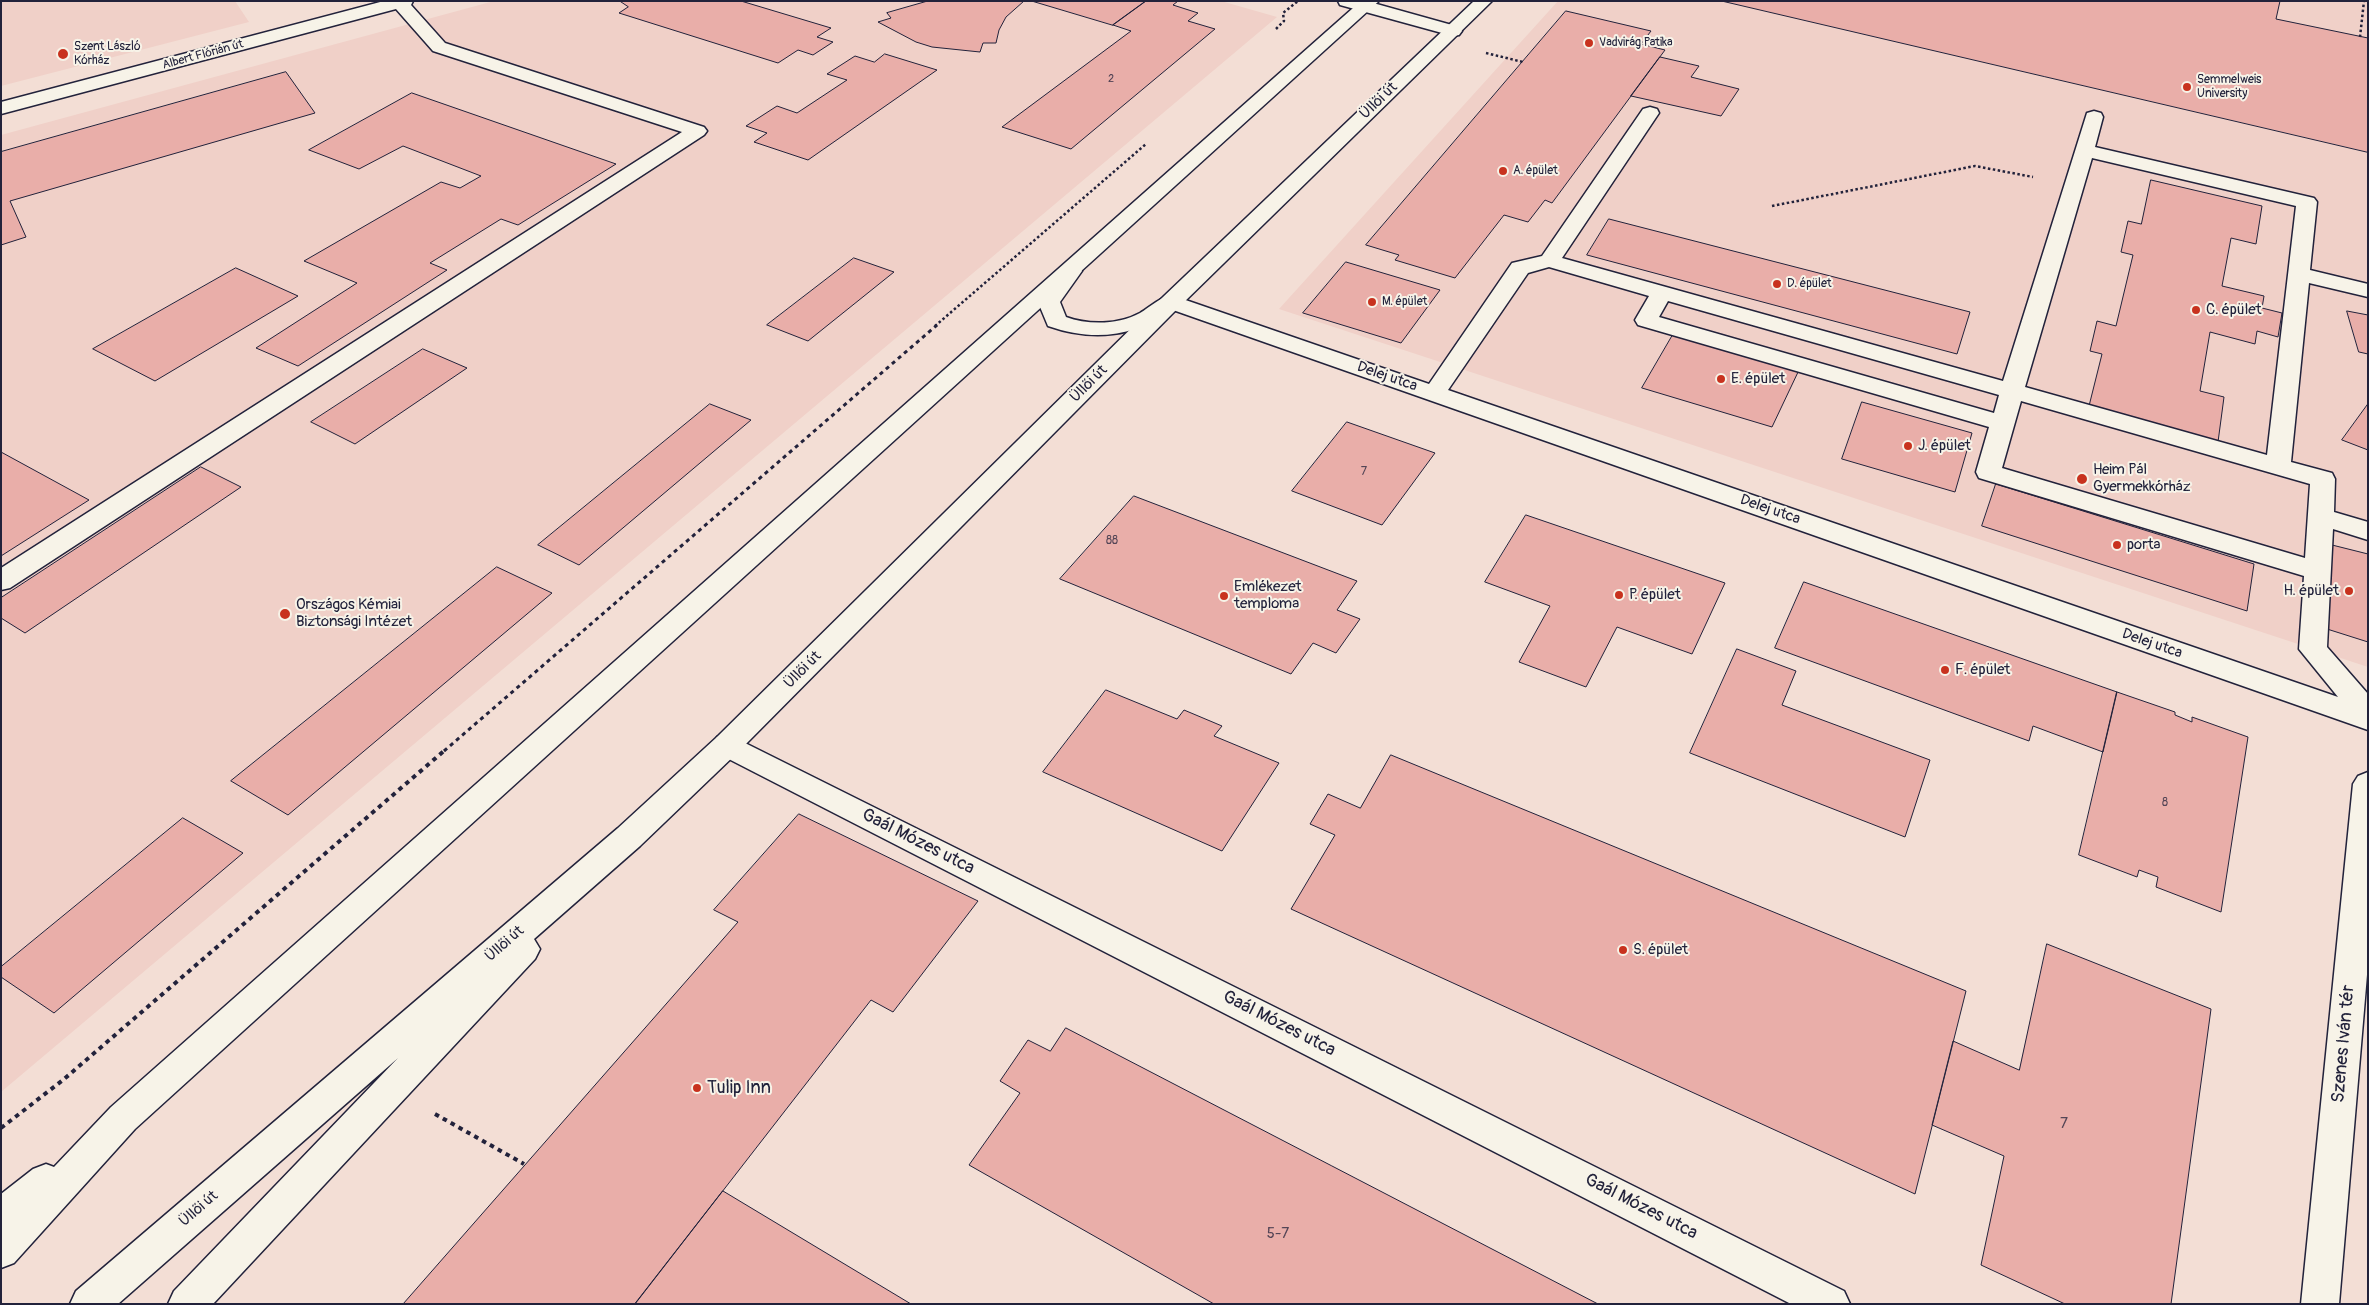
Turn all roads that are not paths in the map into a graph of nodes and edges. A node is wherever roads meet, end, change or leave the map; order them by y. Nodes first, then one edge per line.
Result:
1 (1484, 1) edge
2 (403, 2) edge
3 (1361, 3) edge
4 (1452, 31) junction
5 (1, 108) edge
6 (1650, 113) dead end
7 (2094, 116) dead end
8 (2084, 150) junction
9 (1549, 261) junction
10 (1070, 271) junction
11 (2299, 274) junction
12 (2368, 291) edge
13 (1662, 292) junction
14 (1172, 302) junction
15 (2012, 391) junction
16 (1434, 393) junction
17 (2002, 423) junction
18 (2278, 466) junction
19 (2320, 517) junction
20 (2368, 531) edge
21 (2316, 570) junction
22 (1, 582) edge
23 (2368, 714) edge
24 (2368, 719) edge
25 (727, 745) junction
26 (2368, 784) edge
27 (629, 837) junction
28 (123, 1118) junction
29 (1, 1217) edge
30 (1, 1250) edge
31 (89, 1304) edge
32 (187, 1304) edge
33 (1831, 1304) edge
34 (2320, 1304) edge

1 - 4 main road, Üllői út
2 - 5 main road, Albert Flórián út
2 - 22 main road
3 - 4 main road
3 - 10 main road
4 - 14 main road, Üllői út
6 - 9 main road
7 - 8 main road
8 - 11 main road
8 - 15 main road
9 - 13 main road
9 - 16 main road
10 - 14 main road
10 - 28 main road
11 - 12 main road
11 - 18 main road
13 - 15 main road
13 - 17 main road
14 - 16 main road, Delej utca
14 - 25 main road, Üllői út
15 - 17 main road
15 - 18 main road
16 - 24 main road, Delej utca
17 - 21 main road
18 - 19 main road
19 - 20 main road
19 - 21 main road
21 - 23 main road
25 - 27 main road, Üllői út
25 - 33 main road, Gaál Mózes utca
26 - 34 main road, Szenes Iván tér
27 - 31 main road, Üllői út
27 - 32 main road
28 - 29 main road
28 - 30 main road

